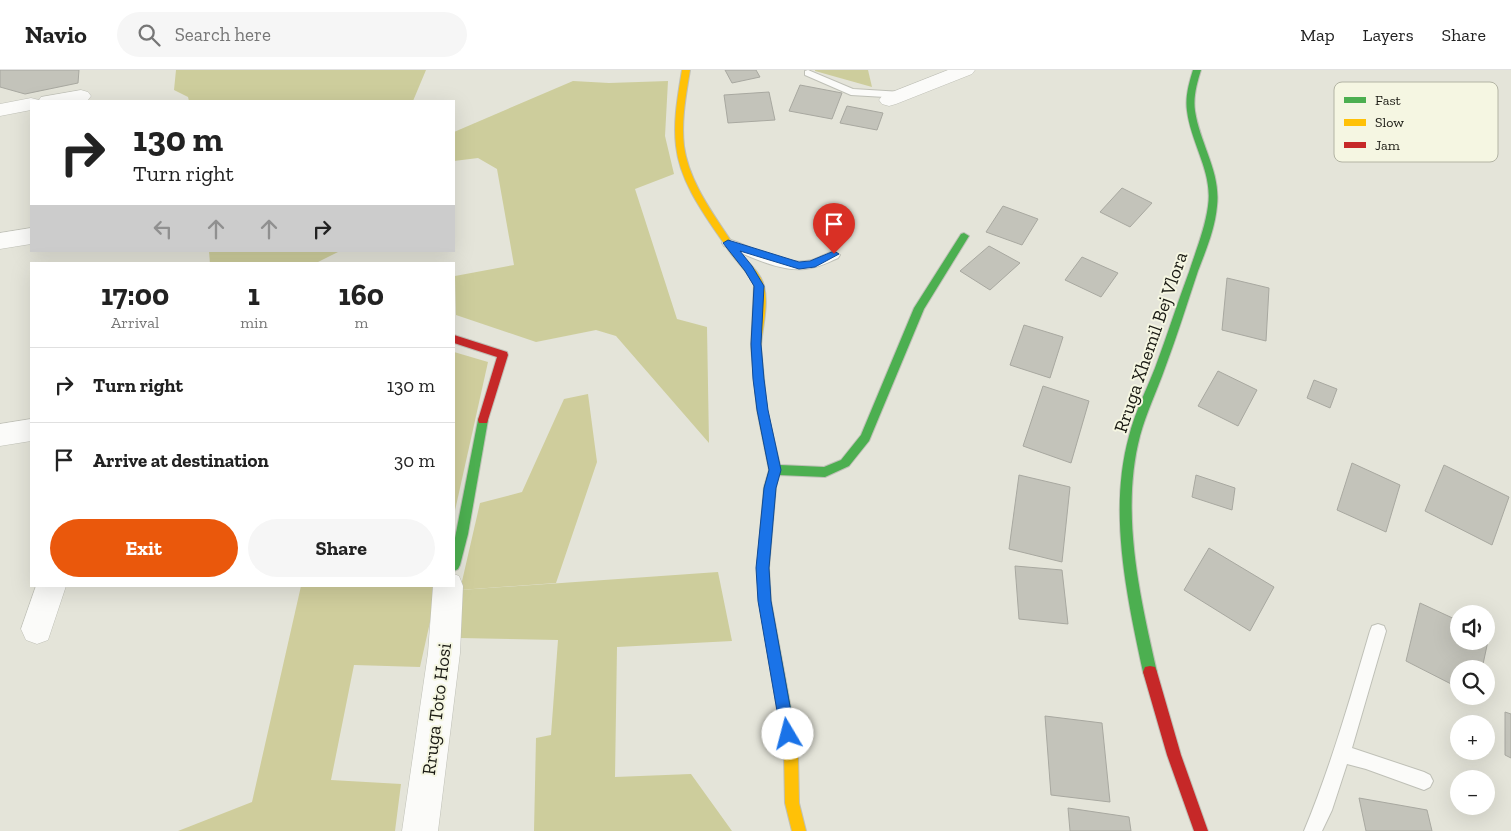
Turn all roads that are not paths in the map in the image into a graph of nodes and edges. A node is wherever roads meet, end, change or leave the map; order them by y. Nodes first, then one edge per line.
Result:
1 (686, 70) edge
2 (965, 70) edge
3 (1197, 70) edge
4 (808, 73) dead end
5 (81, 96) dead end
6 (895, 97) joint
7 (55, 100) edge
8 (30, 104) edge
9 (0, 110) edge
10 (30, 236) edge
11 (964, 236) dead end
12 (0, 241) edge
13 (728, 243) junction
14 (834, 254) dead end
15 (455, 339) edge
16 (30, 430) edge
17 (0, 435) edge
18 (775, 470) junction
19 (455, 561) edge
20 (51, 587) edge
21 (448, 587) edge
22 (37, 628) dead end
23 (1378, 631) dead end
24 (1342, 754) junction
25 (1424, 781) dead end
26 (420, 831) edge
27 (799, 831) edge
28 (1201, 831) edge
29 (1313, 831) edge

1 - 13 street
2 - 6 street
3 - 28 street, Rruga Xhemil Bej Vlora
4 - 6 lane
5 - 7 street
8 - 9 street
10 - 12 street
11 - 18 street
13 - 14 lane
13 - 18 street
15 - 19 street
16 - 17 street
18 - 27 street
20 - 22 street
21 - 26 street, Rruga Toto Hosi
23 - 24 lane
24 - 25 lane
24 - 29 lane

